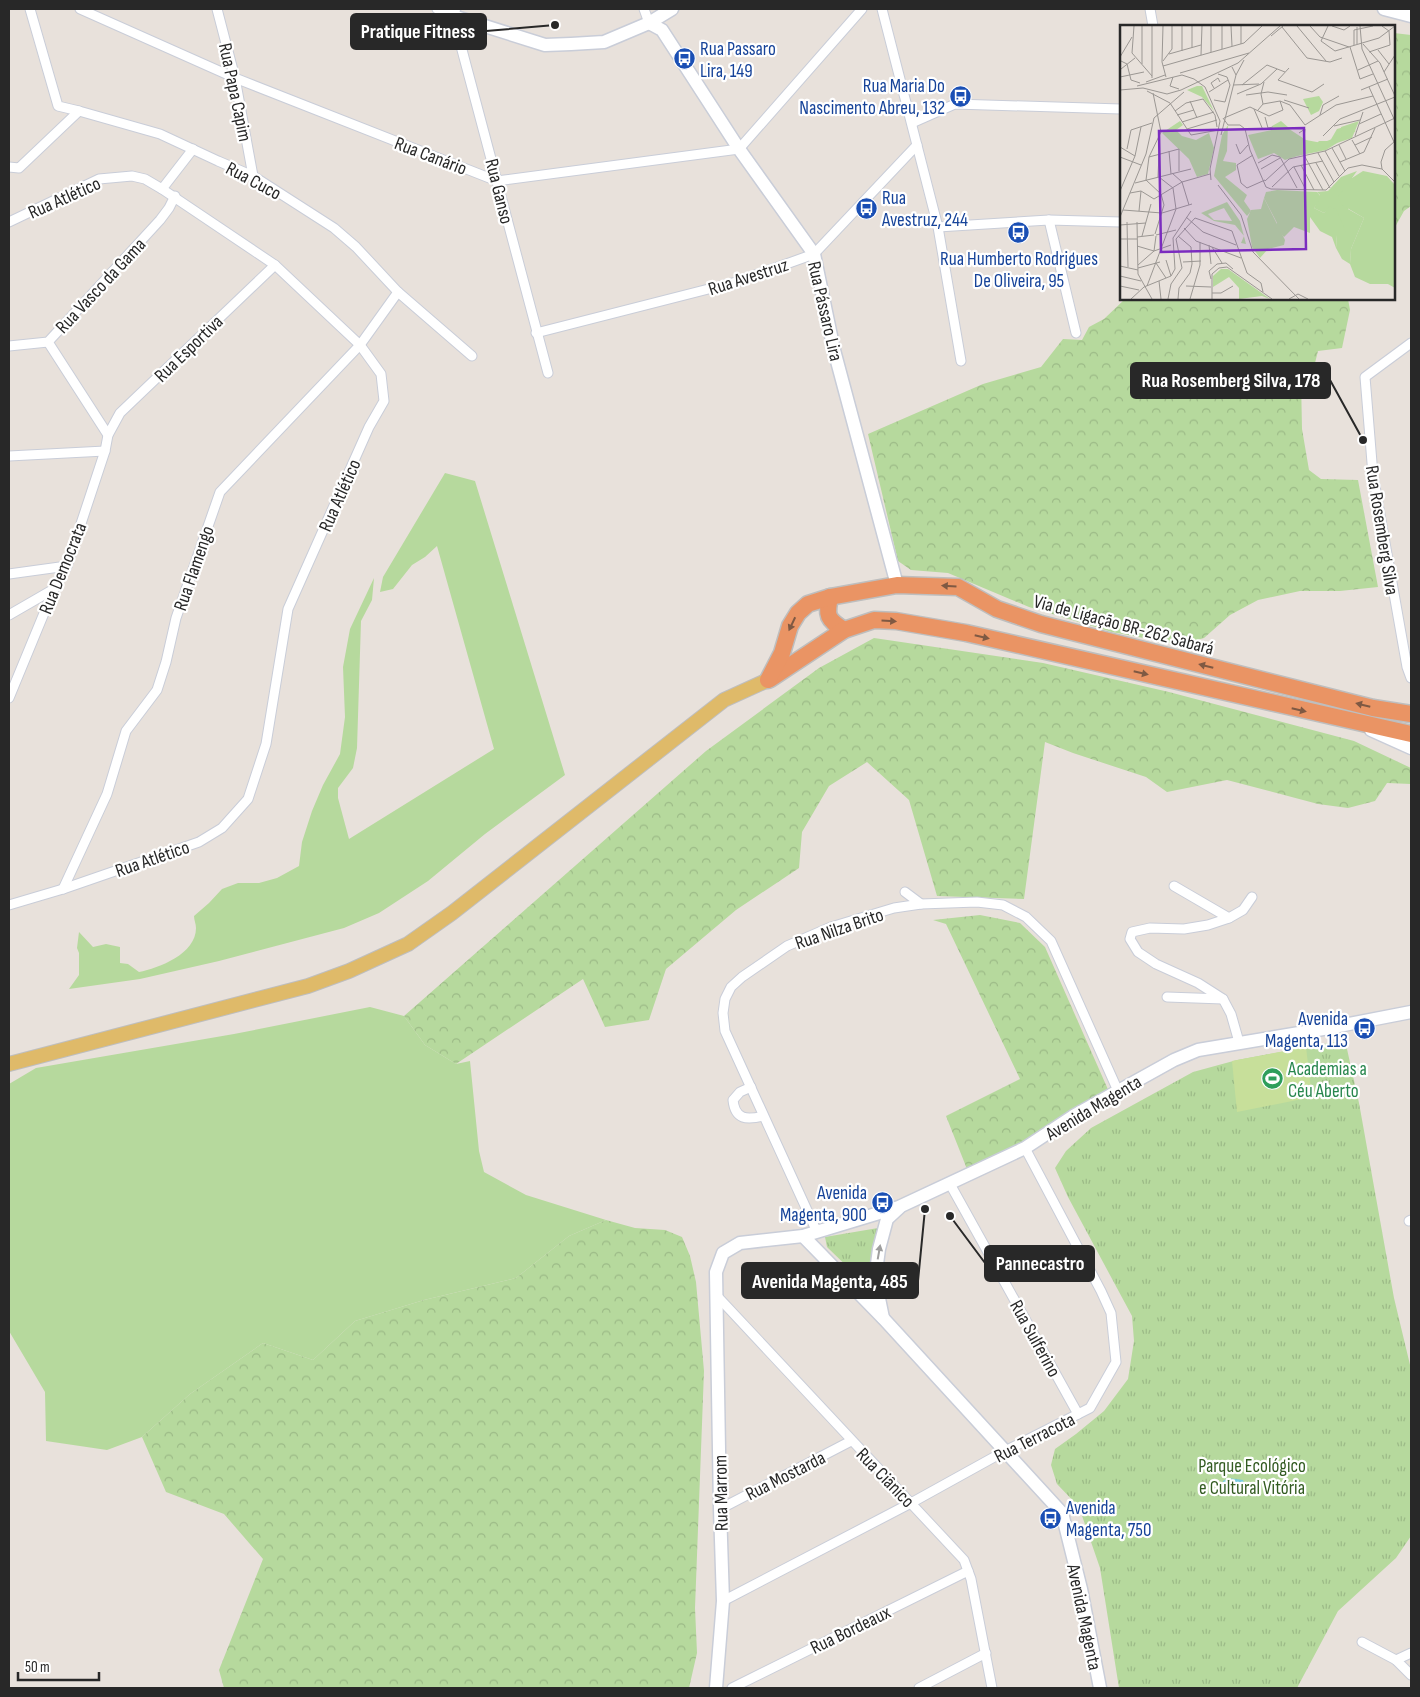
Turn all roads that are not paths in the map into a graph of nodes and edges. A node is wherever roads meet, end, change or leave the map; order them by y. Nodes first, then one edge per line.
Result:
1 (30, 9) edge
2 (80, 9) edge
3 (217, 9) edge
4 (437, 9) edge
5 (644, 9) edge
6 (672, 9) edge
7 (862, 9) edge
8 (882, 9) edge
9 (1150, 9) edge
10 (1384, 9) edge
11 (454, 12) edge
12 (1411, 16) edge
13 (649, 23) junction
14 (1154, 25) edge
15 (235, 78) junction
16 (1120, 109) edge
17 (79, 112) junction
18 (912, 123) junction
19 (917, 145) junction
20 (193, 149) junction
21 (739, 149) junction
22 (9, 167) edge
23 (254, 176) junction
24 (497, 181) junction
25 (162, 189) junction
26 (175, 196) junction
27 (1049, 220) junction
28 (9, 222) edge
29 (1120, 222) edge
30 (938, 227) junction
31 (814, 254) junction
32 (275, 265) junction
33 (398, 292) junction
34 (536, 333) junction
35 (1076, 334) dead end
36 (48, 342) junction
37 (1411, 343) edge
38 (360, 345) junction
39 (9, 346) edge
40 (472, 356) dead end
41 (961, 361) dead end
42 (548, 374) dead end
43 (108, 435) junction
44 (105, 452) junction
45 (9, 456) edge
46 (67, 566) junction
47 (9, 574) edge
48 (897, 585) junction
49 (54, 588) junction
50 (830, 597) junction
51 (9, 615) edge
52 (844, 630) junction
53 (1409, 668) edge
54 (1411, 678) edge
55 (768, 680) junction
56 (9, 698) edge
57 (1411, 714) edge
58 (1358, 723) junction
59 (1411, 734) edge
60 (1411, 748) edge
61 (1174, 886) dead end
62 (63, 889) junction
63 (905, 892) dead end
64 (1252, 897) dead end
65 (921, 904) junction
66 (9, 905) edge
67 (1230, 918) junction
68 (1167, 997) dead end
69 (1223, 999) junction
70 (1411, 1012) edge
71 (1238, 1042) junction
72 (9, 1064) edge
73 (751, 1087) junction
74 (1118, 1091) junction
75 (764, 1116) junction
76 (1026, 1148) junction
77 (950, 1184) junction
78 (901, 1206) junction
79 (817, 1232) junction
80 (803, 1236) junction
81 (877, 1287) junction
82 (858, 1292) junction
83 (718, 1297) junction
84 (882, 1318) junction
85 (1078, 1414) junction
86 (851, 1441) junction
87 (1005, 1451) junction
88 (911, 1503) junction
89 (720, 1509) junction
90 (968, 1571) junction
91 (723, 1601) junction
92 (1362, 1642) dead end
93 (1411, 1652) edge
94 (986, 1653) junction
95 (1396, 1660) junction
96 (1411, 1674) edge
97 (716, 1688) edge
98 (732, 1688) edge
99 (919, 1688) edge
100 (992, 1688) edge
101 (1100, 1688) edge

1 - 17 street, Rua Cuco
2 - 15 street, Rua Canário
3 - 15 street, Rua Papa Capim
4 - 11 street
5 - 13 street
6 - 13 street
7 - 21 street
8 - 18 street
9 - 14 street
10 - 12 street
11 - 13 street
11 - 24 street, Rua Ganso
13 - 21 street, Rua Pássaro Lira
15 - 23 street, Rua Papa Capim
15 - 24 street, Rua Canário
16 - 18 street
17 - 20 street, Rua Cuco
17 - 22 street
18 - 19 street
19 - 30 street
19 - 31 street, Rua Avestruz
20 - 23 street, Rua Cuco
20 - 25 street
21 - 24 street, Rua Canário
21 - 31 street, Rua Pássaro Lira
23 - 33 street, Rua Cuco
24 - 34 street, Rua Ganso
25 - 26 street, Rua Atlético
25 - 28 street, Rua Atlético
26 - 32 street, Rua Atlético
26 - 36 street, Rua Vasco da Gama
27 - 29 street
27 - 30 street
27 - 35 street
30 - 41 street
31 - 34 street, Rua Avestruz
31 - 48 street, Rua Pássaro Lira
32 - 38 street, Rua Atlético
32 - 43 street, Rua Esportiva
33 - 38 street, Rua Flamengo
33 - 40 street, Rua Cuco
34 - 42 street, Rua Ganso
36 - 39 street, Rua Vasco da Gama
36 - 43 street
37 - 53 street, Rua Rosemberg Silva
38 - 62 street, Rua Flamengo
38 - 62 street, Rua Atlético
43 - 44 street, Rua Democrata
44 - 45 street
44 - 46 street, Rua Democrata
46 - 47 street
46 - 49 street, Rua Democrata
48 - 50 highway, Via de Ligação BR-262 Sabará
57 -> 48 highway, Via de Ligação BR-262 Sabará
49 - 51 street
49 - 56 street, Rua Democrata
50 - 52 highway
50 -> 55 highway, Via de Ligação BR-262 Sabará
52 - 55 highway
52 -> 58 highway
53 - 54 street, Rua Rosemberg Silva
55 - 72 main road
58 - 59 highway
58 - 60 street
61 - 67 street
62 - 66 street, Rua Atlético
63 - 65 street
64 - 67 street
65 - 73 street, Rua Nilza Brito
65 - 74 street, Rua Nilza Brito
67 - 69 street
68 - 69 street
69 - 71 street
70 - 71 street, Avenida Magenta
71 - 74 street, Avenida Magenta
73 - 75 street, Rua Nilza Brito
73 - 75 street
74 - 76 street, Avenida Magenta
75 - 79 street, Rua Nilza Brito
76 - 77 street, Avenida Magenta
76 - 85 street, Rua Terracota
77 - 78 street, Avenida Magenta
77 - 85 street, Rua Sulferino
78 - 79 street, Rua Marrom
81 -> 78 street, Avenida Magenta
79 - 80 street, Rua Marrom
80 - 82 street, Avenida Magenta
80 - 83 street, Rua Marrom
81 - 82 street
81 - 84 street, Avenida Magenta
82 - 84 street, Avenida Magenta
83 - 86 street, Rua Ciânico
83 - 89 street, Rua Marrom
84 - 87 street, Avenida Magenta
85 - 87 street, Rua Terracota
86 - 88 street, Rua Ciânico
86 - 89 street, Rua Mostarda
87 - 88 street, Rua Terracota
87 - 101 street, Avenida Magenta
88 - 90 street, Rua Ciânico
88 - 91 street, Rua Terracota
89 - 91 street, Rua Marrom
90 - 94 street, Rua Ciânico
90 - 98 street, Rua Bordeaux
91 - 97 street, Rua Marrom
92 - 95 street
93 - 95 street
94 - 99 street
94 - 100 street, Rua Ciânico
95 - 96 street

